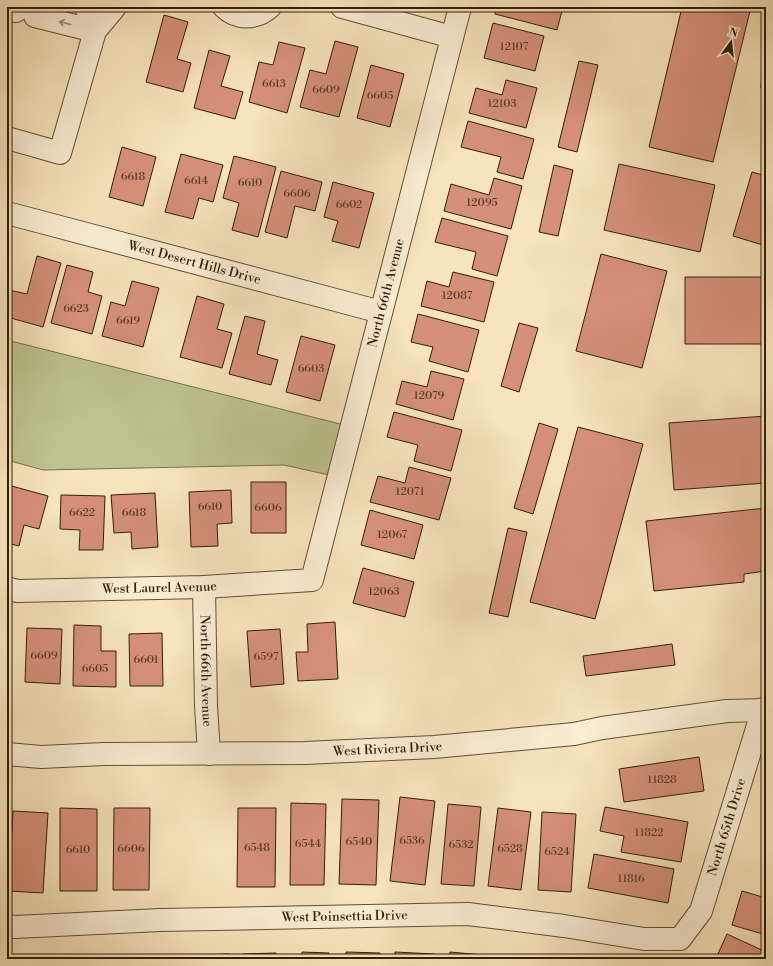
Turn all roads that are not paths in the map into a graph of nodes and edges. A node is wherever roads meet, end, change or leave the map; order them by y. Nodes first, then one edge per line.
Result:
1 (86, 7) edge
2 (115, 7) edge
3 (224, 7) edge
4 (270, 7) edge
5 (342, 7) edge
6 (460, 7) edge
7 (19, 12) edge
8 (95, 31) junction
9 (452, 37) junction
10 (7, 138) edge
11 (7, 213) edge
12 (381, 312) junction
13 (312, 580) joint
14 (204, 587) junction
15 (7, 588) edge
16 (765, 709) edge
17 (7, 754) edge
18 (209, 754) junction
19 (7, 926) edge
20 (680, 939) joint

1 - 8 street
2 - 8 street
3 - 4 street
5 - 9 street
6 - 9 street, North 66th Avenue
8 -> 7 street
8 - 10 street
9 - 12 street, North 66th Avenue
11 - 12 street, West Desert Hills Drive
12 - 13 street, North 66th Avenue
13 - 14 street, West Laurel Avenue
14 - 15 street, West Laurel Avenue
14 - 18 street, North 66th Avenue
16 - 18 street, West Riviera Drive
16 - 20 street, North 65th Drive
17 - 18 street, West Riviera Drive
19 - 20 street, West Poinsettia Drive

